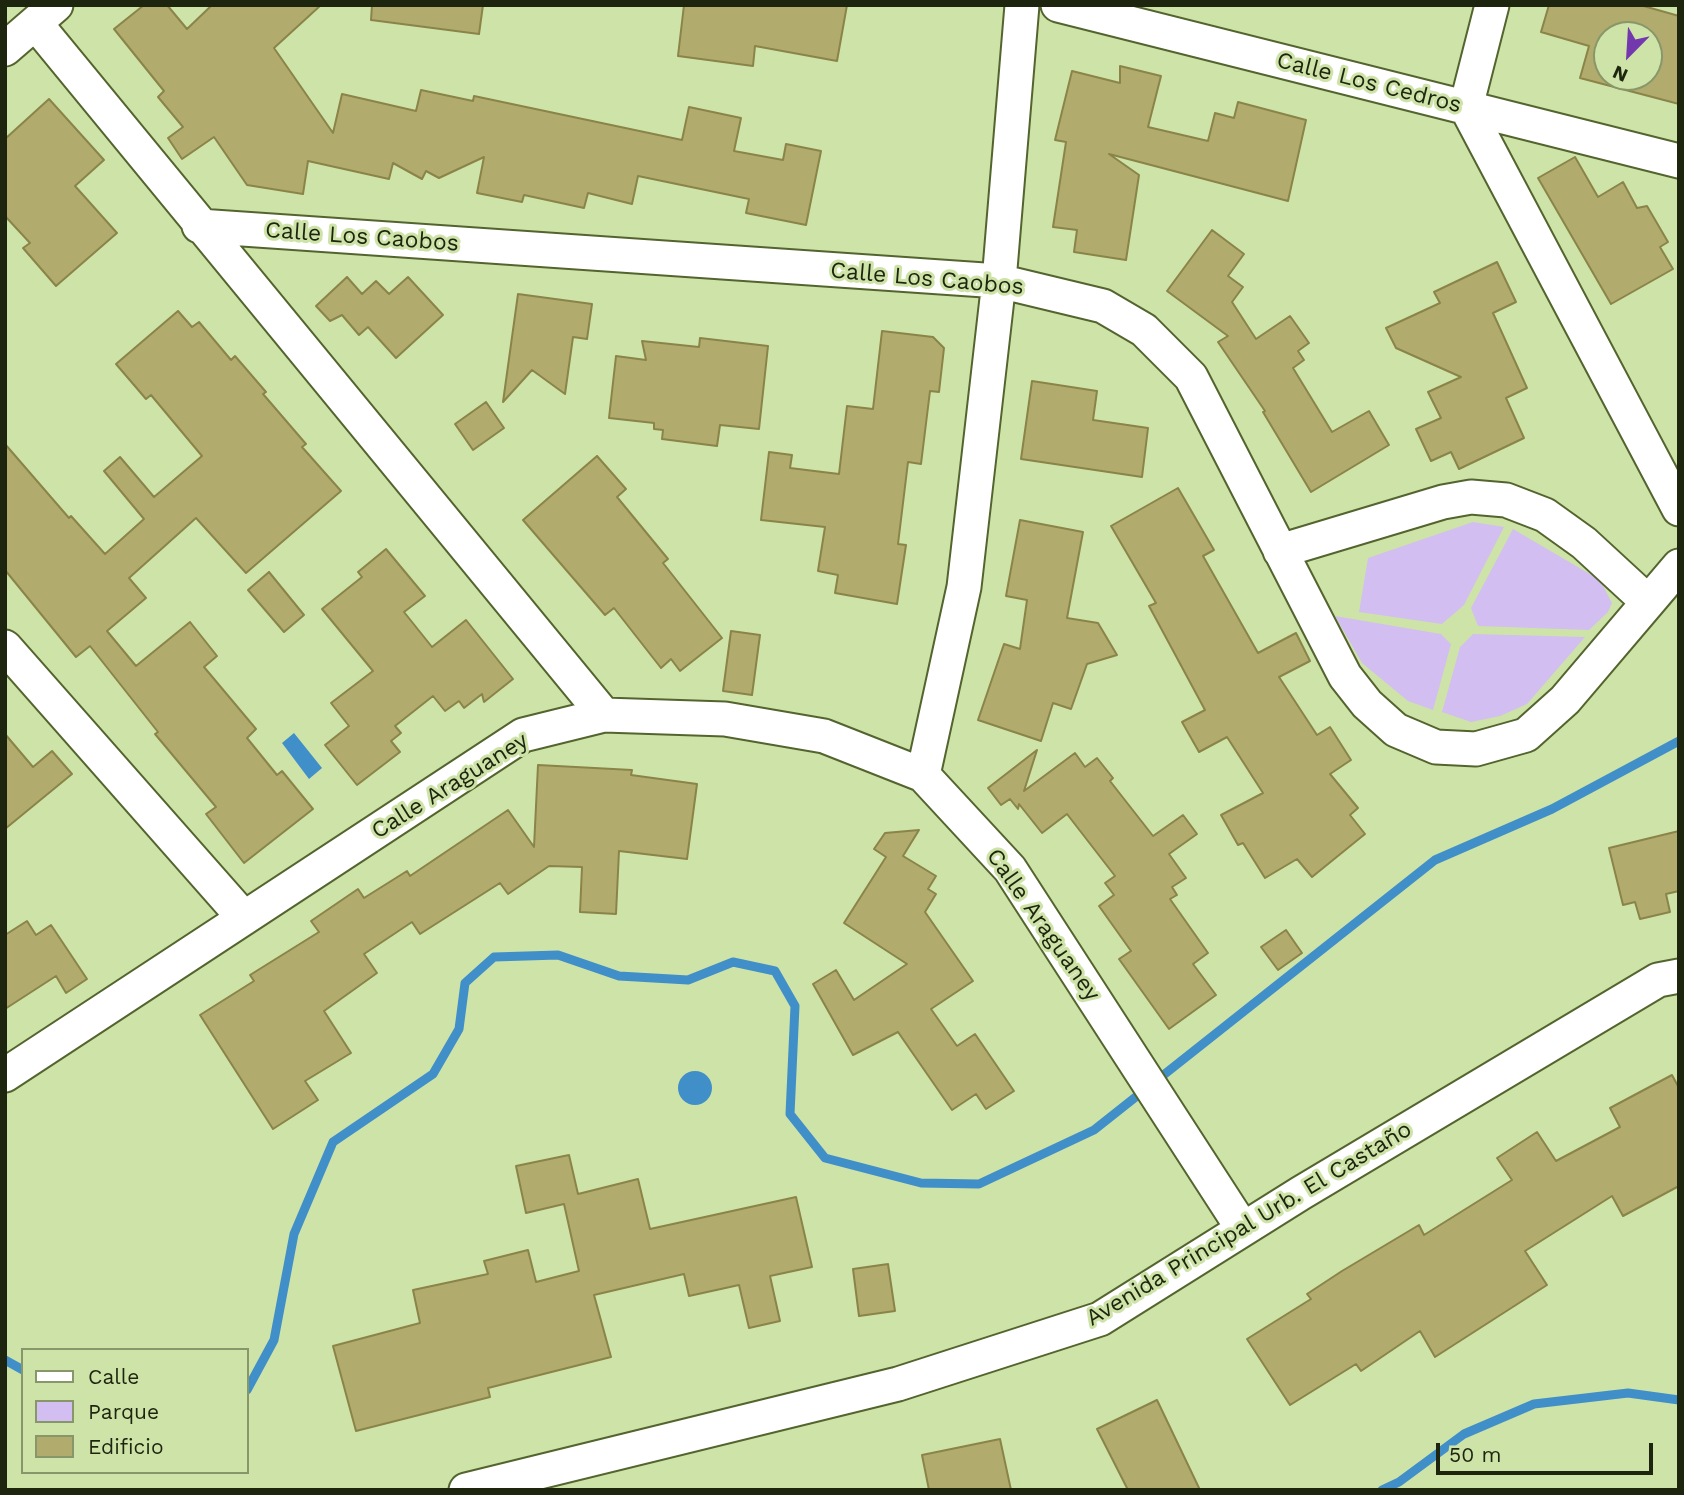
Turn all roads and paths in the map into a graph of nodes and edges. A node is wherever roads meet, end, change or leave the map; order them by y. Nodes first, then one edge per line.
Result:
1 (1022, 5) edge
2 (1058, 5) edge
3 (1492, 5) edge
4 (46, 15) edge
5 (5, 49) edge
6 (1466, 107) junction
7 (1679, 162) edge
8 (199, 226) junction
9 (999, 281) junction
10 (1679, 509) edge
11 (1280, 551) junction
12 (1679, 566) edge
13 (1648, 602) junction
14 (5, 647) edge
15 (604, 716) junction
16 (923, 775) junction
17 (244, 918) junction
18 (1679, 975) edge
19 (5, 1076) edge
20 (1243, 1229) junction
21 (467, 1490) edge

1 - 9 street
2 - 6 street, Calle Los Cedros
3 - 6 street
4 - 5 street
4 - 8 street
6 - 7 street, Calle Los Cedros
6 - 10 street
8 - 9 street, Calle Los Caobos
8 - 15 street
9 - 11 street, Calle Los Caobos
9 - 16 street
11 - 13 street
11 - 13 street, Calle Los Caobos
12 - 13 street, Calle Los Caobos
14 - 17 street
15 - 16 street, Calle Araguaney
15 - 17 street, Calle Araguaney
16 - 20 street, Calle Araguaney
17 - 19 street, Calle Araguaney
18 - 20 street, Avenida Principal Urb. El Castaño
20 - 21 street, Avenida Principal Urb. El Castaño

